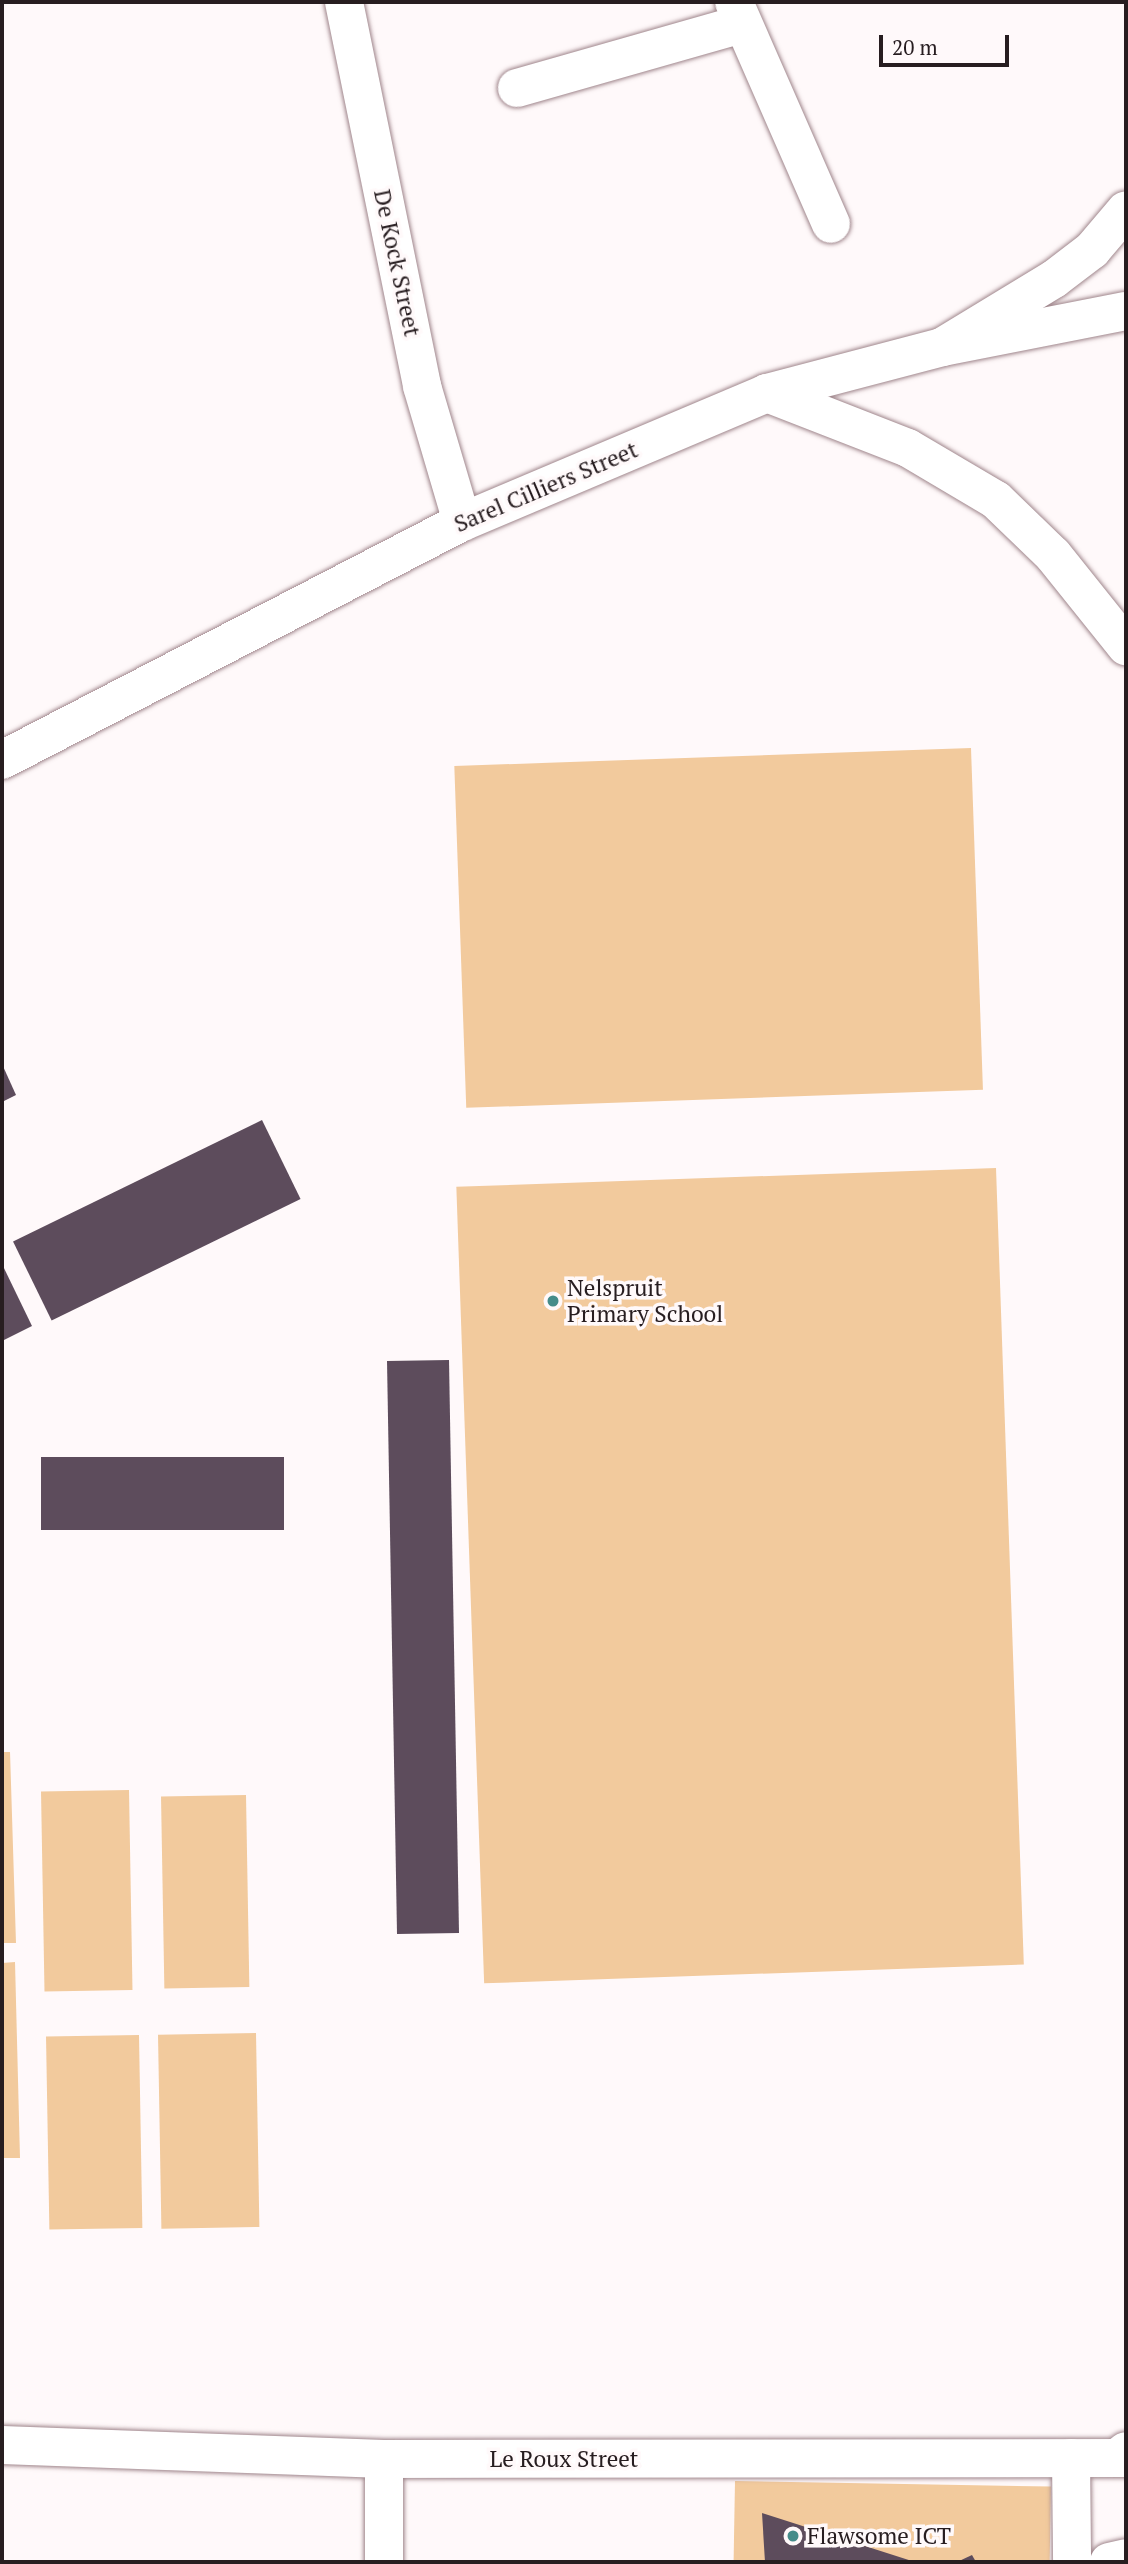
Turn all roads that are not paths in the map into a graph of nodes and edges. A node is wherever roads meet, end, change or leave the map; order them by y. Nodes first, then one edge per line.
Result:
1 (344, 2) edge
2 (738, 13) edge
3 (517, 88) dead end
4 (1126, 210) edge
5 (831, 225) dead end
6 (1126, 311) edge
7 (942, 347) junction
8 (767, 393) junction
9 (462, 522) junction
10 (1126, 646) edge
11 (2, 760) edge
12 (2, 2445) edge
13 (1123, 2456) edge
14 (1071, 2458) junction
15 (384, 2459) junction
16 (1126, 2558) edge
17 (384, 2562) edge
18 (1072, 2562) edge
19 (1109, 2562) edge

1 - 9 street, De Kock Street
2 - 3 street
2 - 5 street
4 - 7 street
6 - 7 street, Sarel Cilliers Street
7 - 8 street, Sarel Cilliers Street
8 - 9 street, Sarel Cilliers Street
8 - 10 street
9 - 11 street, Sarel Cilliers Street
12 - 15 street, Le Roux Street
13 - 14 street, Le Roux Street
14 - 15 street, Le Roux Street
14 - 18 street
15 - 17 street
16 - 19 street

